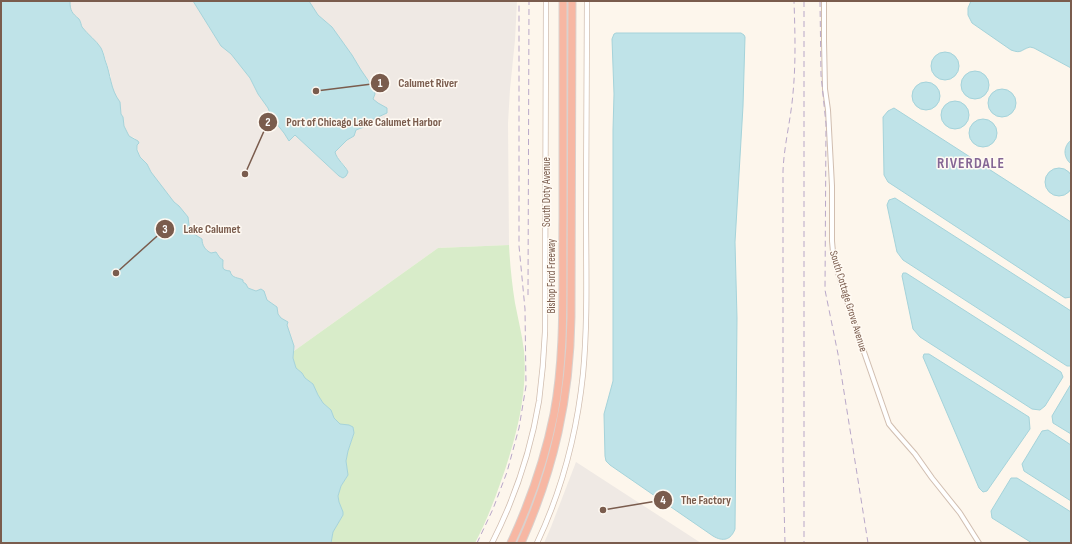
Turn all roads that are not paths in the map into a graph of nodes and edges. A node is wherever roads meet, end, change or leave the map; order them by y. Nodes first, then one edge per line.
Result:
1 (546, 1) edge
2 (563, 1) edge
3 (572, 1) edge
4 (587, 1) edge
5 (824, 1) edge
6 (492, 543) edge
7 (511, 543) edge
8 (521, 543) edge
9 (537, 543) edge
10 (979, 543) edge

1 - 6 street, South Doty Avenue
2 - 7 highway, Bishop Ford Freeway
3 - 8 highway, Bishop Ford Freeway
4 - 9 street
5 - 10 street, South Cottage Grove Avenue

